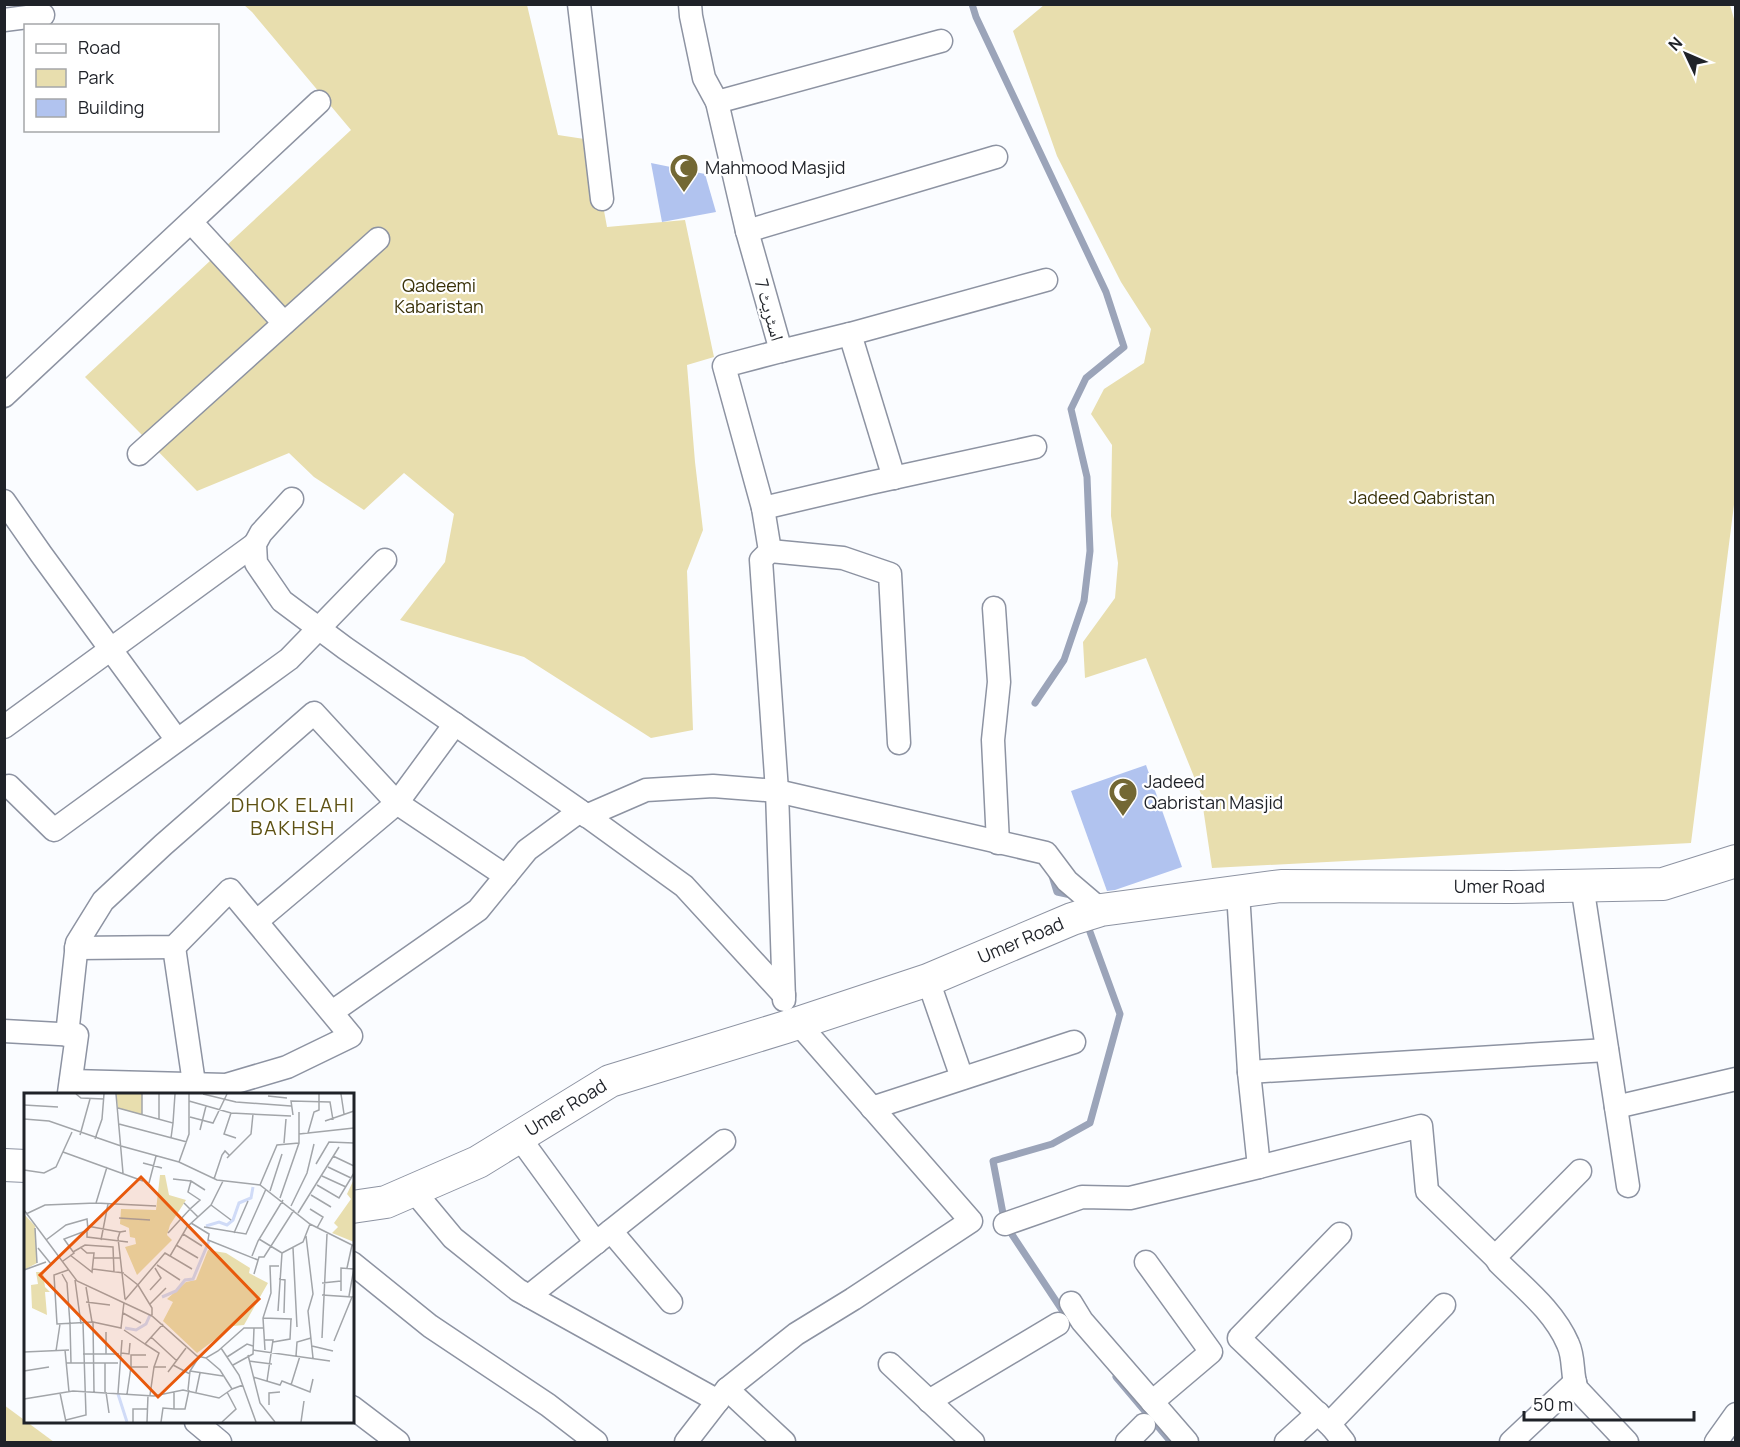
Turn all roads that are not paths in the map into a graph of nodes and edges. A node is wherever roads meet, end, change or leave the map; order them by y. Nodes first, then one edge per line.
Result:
1 (579, 4) edge
2 (690, 4) edge
3 (43, 15) dead end
4 (4, 20) edge
5 (941, 41) dead end
6 (319, 102) dead end
7 (717, 102) junction
8 (996, 157) dead end
9 (602, 199) dead end
10 (190, 222) junction
11 (747, 231) junction
12 (378, 239) dead end
13 (1046, 280) dead end
14 (284, 323) junction
15 (850, 334) junction
16 (781, 351) junction
17 (4, 396) edge
18 (1035, 447) dead end
19 (139, 454) dead end
20 (894, 478) junction
21 (292, 499) dead end
22 (4, 501) edge
23 (763, 508) junction
24 (255, 544) junction
25 (770, 551) junction
26 (386, 560) dead end
27 (994, 608) dead end
28 (319, 628) junction
29 (111, 649) junction
30 (455, 724) junction
31 (4, 727) edge
32 (177, 740) junction
33 (899, 743) dead end
34 (6, 782) edge
35 (777, 791) junction
36 (397, 803) junction
37 (583, 814) junction
38 (998, 843) junction
39 (1736, 861) edge
40 (506, 876) junction
41 (1582, 885) junction
42 (1238, 892) junction
43 (1086, 915) junction
44 (257, 921) junction
45 (174, 947) junction
46 (76, 948) junction
47 (928, 980) junction
48 (784, 995) junction
49 (332, 1012) junction
50 (792, 1025) junction
51 (4, 1031) edge
52 (67, 1035) junction
53 (1074, 1042) dead end
54 (1607, 1050) junction
55 (1249, 1072) junction
56 (962, 1078) junction
57 (1736, 1079) edge
58 (194, 1083) junction
59 (70, 1088) edge
60 (226, 1090) edge
61 (872, 1107) junction
62 (1616, 1107) junction
63 (519, 1137) junction
64 (724, 1141) dead end
65 (4, 1165) edge
66 (24, 1166) edge
67 (1259, 1167) junction
68 (1580, 1171) dead end
69 (1628, 1186) dead end
70 (413, 1191) junction
71 (354, 1208) edge
72 (1005, 1224) dead end
73 (1340, 1234) dead end
74 (604, 1237) junction
75 (1497, 1258) junction
76 (1146, 1262) dead end
77 (354, 1265) edge
78 (529, 1296) junction
79 (671, 1302) dead end
80 (1071, 1303) dead end
81 (1444, 1305) dead end
82 (1058, 1324) dead end
83 (890, 1364) dead end
84 (1575, 1382) junction
85 (723, 1395) junction
86 (928, 1401) junction
87 (1152, 1402) junction
88 (354, 1409) edge
89 (1736, 1414) edge
90 (197, 1423) edge
91 (1144, 1425) dead end
92 (1331, 1428) edge
93 (220, 1443) edge
94 (398, 1443) edge
95 (596, 1443) edge
96 (687, 1443) edge
97 (784, 1443) edge
98 (973, 1443) edge
99 (1127, 1443) edge
100 (1187, 1443) edge
101 (1286, 1443) edge
102 (1512, 1443) edge
103 (1627, 1443) edge
104 (1716, 1443) edge

1 - 9 street
2 - 7 street, اسٹریٹ 7
3 - 4 street
5 - 7 street
6 - 10 street
7 - 11 street, اسٹریٹ 7
8 - 11 street
10 - 14 street
10 - 17 street
11 - 16 street, اسٹریٹ 7
12 - 14 street
13 - 15 street, اسٹریٹ 7
14 - 19 street
15 - 16 street, اسٹریٹ 7
15 - 20 street
16 - 23 street
18 - 20 street
20 - 23 street
21 - 24 street
22 - 29 street
23 - 25 street
24 - 28 street
24 - 29 street
25 - 33 street
25 - 35 street
26 - 28 street
27 - 38 street
28 - 30 street
28 - 32 street
29 - 31 street
29 - 32 street
30 - 36 street
30 - 37 street
32 - 34 street
35 - 37 street
35 - 38 street
35 - 48 street
36 - 40 street
36 - 44 street
36 - 46 street
37 - 40 street
37 - 48 street
38 - 43 street
39 - 41 street, Umer Road
40 - 49 street
41 - 42 street, Umer Road
41 - 54 street
42 - 43 street, Umer Road
42 - 55 street
43 - 47 street, Umer Road
44 - 45 street
44 - 49 street
45 - 46 street
45 - 58 street
46 - 52 street
47 - 50 street, Umer Road
47 - 56 street
48 - 50 street
49 - 60 street
50 - 61 street
50 - 63 street, Umer Road
51 - 52 street
52 - 59 street
53 - 56 street
54 - 55 street
54 - 62 street
55 - 67 street
56 - 61 street
57 - 62 street
58 - 59 street
58 - 60 street
61 - 85 street
62 - 69 street
63 - 70 street, Umer Road
63 - 74 street
64 - 74 street
65 - 66 street
67 - 72 street
67 - 75 street
68 - 75 street
70 - 71 street, Umer Road
70 - 78 street
73 - 92 street
74 - 78 street
74 - 79 street
75 - 84 street
76 - 87 street
77 - 95 street
78 - 85 street
80 - 87 street
81 - 92 street
82 - 86 street
83 - 86 street
84 - 102 street
84 - 103 street
85 - 96 street
85 - 97 street
86 - 98 street
87 - 100 street
88 - 94 street
89 - 104 street
90 - 93 street
91 - 99 street
92 - 101 street

